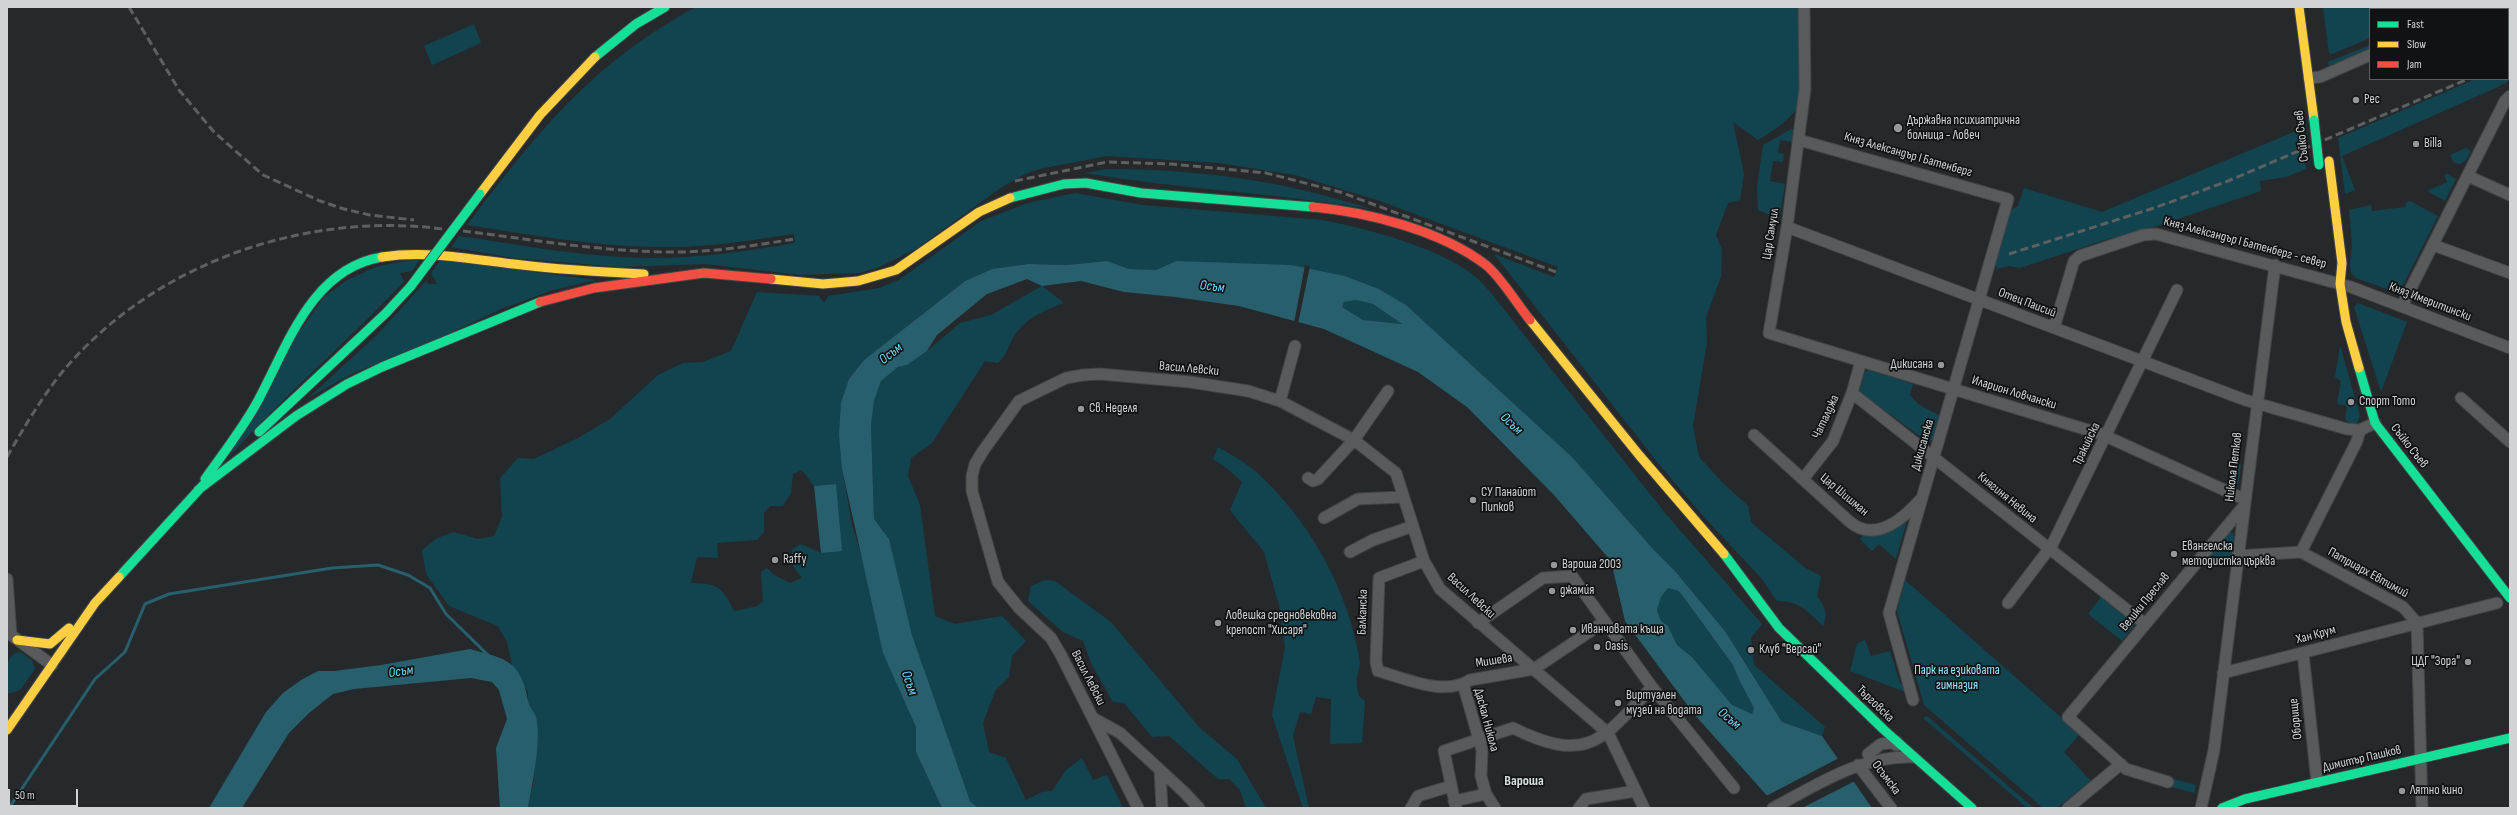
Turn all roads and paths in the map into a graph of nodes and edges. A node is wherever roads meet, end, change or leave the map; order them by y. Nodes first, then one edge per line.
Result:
1 (665, 7) edge
2 (1804, 7) edge
3 (2299, 7) edge
4 (2369, 55) edge
5 (2317, 77) junction
6 (2510, 96) edge
7 (1799, 140) junction
8 (2328, 157) dead end
9 (2319, 169) dead end
10 (2468, 176) junction
11 (2510, 195) edge
12 (2008, 198) joint
13 (1787, 227) junction
14 (2433, 244) junction
15 (2275, 265) junction
16 (2332, 267) dead end
17 (2510, 273) edge
18 (681, 275) junction
19 (2340, 284) junction
20 (2177, 290) dead end
21 (1979, 300) junction
22 (2402, 306) junction
23 (2054, 328) junction
24 (1769, 333) joint
25 (1295, 346) dead end
26 (2510, 348) edge
27 (1861, 361) junction
28 (2142, 362) junction
29 (1954, 388) junction
30 (1388, 391) dead end
31 (1852, 393) junction
32 (2461, 398) dead end
33 (1280, 401) junction
34 (2256, 404) junction
35 (2375, 423) junction
36 (2360, 430) junction
37 (1754, 435) dead end
38 (2106, 436) junction
39 (1354, 440) junction
40 (2510, 442) edge
41 (1934, 457) junction
42 (1308, 478) dead end
43 (1803, 479) junction
44 (198, 490) junction
45 (1403, 497) junction
46 (1922, 498) junction
47 (2244, 503) junction
48 (1324, 518) dead end
49 (2241, 524) junction
50 (2227, 525) junction
51 (1413, 526) junction
52 (2049, 549) junction
53 (1350, 552) dead end
54 (2301, 552) junction
55 (2237, 556) junction
56 (1424, 561) junction
57 (7, 579) edge
58 (2510, 598) edge
59 (2008, 603) dead end
60 (2497, 603) dead end
61 (95, 604) junction
62 (1604, 622) junction
63 (1478, 623) junction
64 (2417, 623) junction
65 (2145, 624) junction
66 (17, 640) junction
67 (2303, 653) junction
68 (52, 665) junction
69 (1534, 669) junction
70 (1378, 671) joint
71 (2223, 673) junction
72 (1463, 684) junction
73 (1652, 687) junction
74 (1913, 700) dead end
75 (1093, 718) junction
76 (7, 730) edge
77 (1883, 730) junction
78 (1608, 733) junction
79 (2510, 738) edge
80 (1478, 741) junction
81 (1896, 742) junction
82 (1913, 756) junction
83 (1870, 758) junction
84 (2419, 760) junction
85 (2121, 764) junction
86 (1855, 766) junction
87 (1160, 770) junction
88 (2168, 782) dead end
89 (2317, 782) junction
90 (1451, 786) junction
91 (1734, 788) dead end
92 (1636, 791) junction
93 (1486, 794) junction
94 (2254, 796) junction
95 (1455, 805) edge
96 (1138, 808) edge
97 (1162, 808) edge
98 (1199, 808) edge
99 (1411, 808) edge
100 (1495, 808) edge
101 (1579, 808) edge
102 (1644, 808) edge
103 (1652, 808) edge
104 (1773, 808) edge
105 (1891, 808) edge
106 (1972, 808) edge
107 (2068, 808) edge
108 (2201, 808) edge
109 (2222, 808) edge
110 (2256, 808) edge
111 (2422, 808) edge

1 - 44 street, bridge
2 - 7 street, Цар Самуил
3 - 5 street, Съйко Съев
4 - 5 street
5 - 9 street, Съйко Съев, bridge
6 - 10 street
7 - 12 street, Княз Александър I Батенберг
7 - 13 street, Цар Самуил
8 - 19 street, Съйко Съев
10 - 11 street
10 - 14 street
12 - 21 street, Дикисанска
13 - 21 street, Отец Паисий
13 - 24 street, Цар Самуил
14 - 17 street
14 - 22 street
15 - 19 street, Княз Александър I Батенберг - север
15 - 23 street, Княз Александър I Батенберг - север
15 - 34 street, Никола Петков
16 - 19 street, Съйко Съев
18 - 44 street
18 - 44 street
18 - 77 street, Търговска
19 - 22 street, Княз Имеритински
19 - 35 street, Съйко Съев
20 - 28 street, Тракийска
21 - 23 street, Отец Паисий
21 - 29 street, Дикисанска
22 - 26 street, Княз Имеритински
23 - 28 street, Отец Паисий
24 - 27 street, Иларион Ловчански
25 - 33 street
27 - 29 street, Иларион Ловчански
27 - 31 street, Чаталджа
28 - 34 street, Отец Паисий
28 - 38 street, Тракийска
29 - 38 street, Иларион Ловчански
29 - 41 street, Дикисанска
30 - 39 street
31 - 41 street, Княгиня Невина
31 - 43 street, Чаталджа
32 - 40 street
33 - 39 street, Васил Левски
33 - 75 street, Васил Левски
34 - 36 street
34 - 47 street, Никола Петков
35 - 36 street
35 - 58 street, Съйко Съев
36 - 54 street
37 - 43 street, Цар Шишман
38 - 47 street, Иларион Ловчански
38 - 52 street, Тракийска
39 - 42 street
39 - 45 street, Васил Левски
41 - 46 street, Дикисанска
41 - 52 street, Княгиня Невина
43 - 46 street, Цар Шишман
44 - 61 street
45 - 48 street
45 - 51 street, Васил Левски
46 - 74 street, Дикисанска
47 - 49 street, Никола Петков
47 - 50 street, Велики Преслав
49 - 50 street
49 - 55 street, Никола Петков
50 - 65 street, Велики Преслав
51 - 53 street
51 - 56 street, Васил Левски
52 - 59 street, Тракийска
52 - 65 street, Княгиня Невина
54 - 55 street
54 - 64 street, Патриарх Евтимий
55 - 71 street, Никола Петков
56 - 63 street, Васил Левски
56 - 70 street, Балканска
57 - 66 street
60 - 64 street, Хан Крум
61 - 66 street
61 - 68 street
62 - 63 street
62 - 69 street, Мишева
62 - 73 street
63 - 69 street, Васил Левски
64 - 67 street, Хан Крум
64 - 84 street
65 - 85 street, Велики Преслав
66 - 68 street
67 - 71 street, Хан Крум
67 - 89 street, Оборище
68 - 76 street
69 - 72 street, Мишева
69 - 78 street, Васил Левски
70 - 72 street, Мишева
71 - 108 street, Никола Петков
72 - 80 street, Даскал Никола
73 - 78 street
73 - 91 street
75 - 87 street
75 - 96 street, Васил Левски
77 - 81 street, Търговска
77 - 83 street
78 - 80 street
78 - 92 street, Васил Левски
79 - 84 street, Димитър Пашков
80 - 90 street
80 - 93 street, Даскал Никола
81 - 82 street, Търговска
81 - 83 street
82 - 83 street
82 - 106 street, Търговска
83 - 86 street
84 - 89 street, Димитър Пашков
84 - 111 street
85 - 88 street
85 - 107 street
86 - 104 street
86 - 105 street, Осъмска
87 - 97 street
87 - 98 street
89 - 94 street, Димитър Пашков
90 - 95 street
90 - 99 street
92 - 101 street
92 - 102 street, Васил Левски
92 - 103 street
93 - 95 street
93 - 100 street, Даскал Никола
94 - 109 street, Димитър Пашков
94 - 110 street

